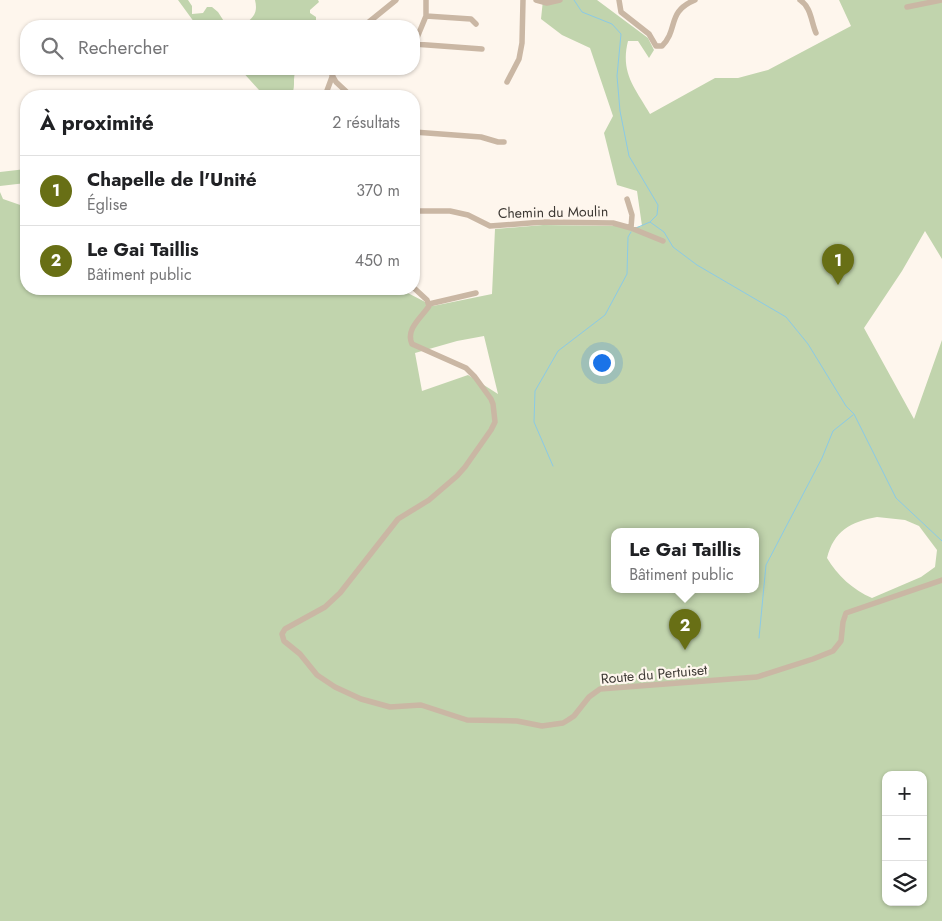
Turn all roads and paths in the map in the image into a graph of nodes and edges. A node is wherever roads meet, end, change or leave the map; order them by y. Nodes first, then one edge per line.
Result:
1 (396, 0) edge
2 (426, 0) edge
3 (523, 0) edge
4 (536, 0) edge
5 (560, 0) edge
6 (619, 0) edge
7 (695, 0) edge
8 (800, 0) edge
9 (942, 0) edge
10 (907, 7) dead end
11 (426, 16) junction
12 (371, 20) edge
13 (476, 24) dead end
14 (420, 30) edge
15 (816, 33) dead end
16 (420, 44) edge
17 (482, 49) dead end
18 (332, 75) joint
19 (507, 82) dead end
20 (327, 90) edge
21 (345, 90) edge
22 (420, 133) edge
23 (504, 142) dead end
24 (628, 199) dead end
25 (420, 211) edge
26 (632, 229) junction
27 (663, 241) dead end
28 (476, 293) dead end
29 (420, 294) edge
30 (429, 304) junction
31 (942, 580) edge

1 - 12 street
2 - 11 street
3 - 19 street
4 - 5 street
6 - 7 street
8 - 15 street
9 - 10 street
11 - 13 street
11 - 14 street
16 - 17 street
18 - 20 street
18 - 21 street
22 - 23 street
24 - 26 street
25 - 26 street, Chemin du Moulin
26 - 27 street, Chemin du Moulin
28 - 30 street
29 - 30 street
30 - 31 street, Route du Pertuiset

